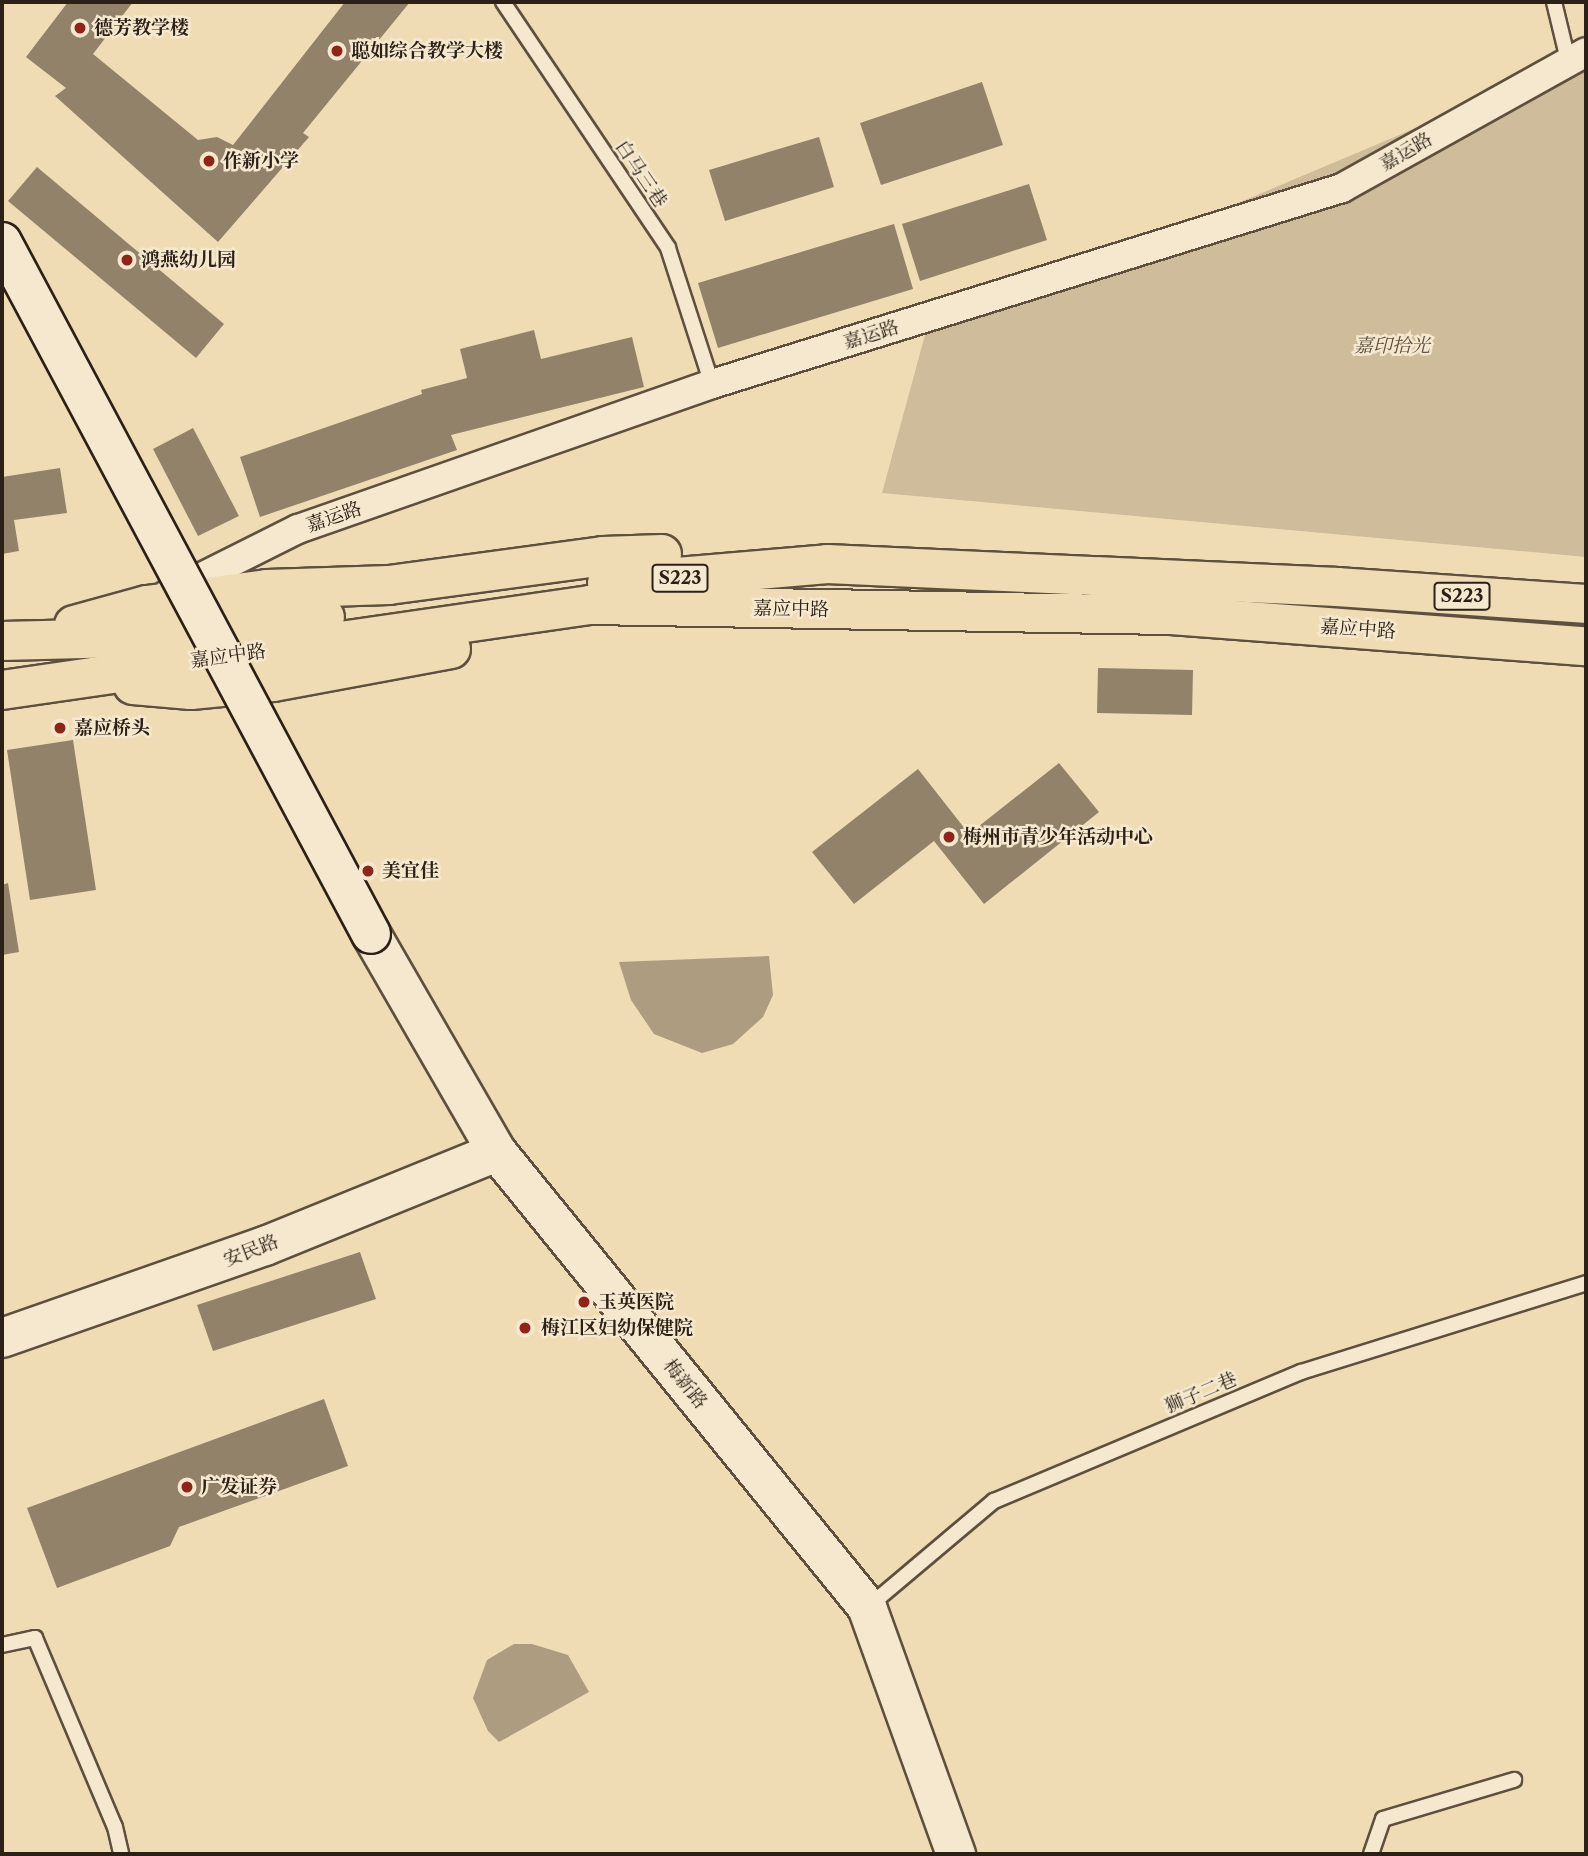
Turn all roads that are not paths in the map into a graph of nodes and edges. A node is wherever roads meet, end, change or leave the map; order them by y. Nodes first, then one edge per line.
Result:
1 (503, 2) edge
2 (1554, 2) edge
3 (1577, 56) edge
4 (2, 242) edge
5 (712, 384) junction
6 (827, 564) junction
7 (1586, 604) edge
8 (147, 605) junction
9 (13, 640) edge
10 (1586, 646) edge
11 (2, 690) edge
12 (497, 1152) junction
13 (1586, 1283) edge
14 (2, 1338) edge
15 (867, 1607) junction
16 (2, 1645) edge
17 (1514, 1780) dead end
18 (121, 1854) edge
19 (956, 1854) edge
20 (1371, 1854) edge

1 - 5 lane, 白马三巷
2 - 3 lane
3 - 5 street, 嘉运路
4 - 12 street, 梅新路, bridge
5 - 8 street, 嘉运路
6 - 7 main road, 嘉应中路 / S223
6 - 8 main road
6 - 9 main road, 嘉应中路 / S223
8 - 9 main road
10 - 11 main road, 嘉应中路 / S223
12 - 14 street, 安民路
12 - 15 street, 梅新路
13 - 15 lane, 狮子二巷
15 - 19 street, 梅新路
16 - 18 lane
17 - 20 lane

